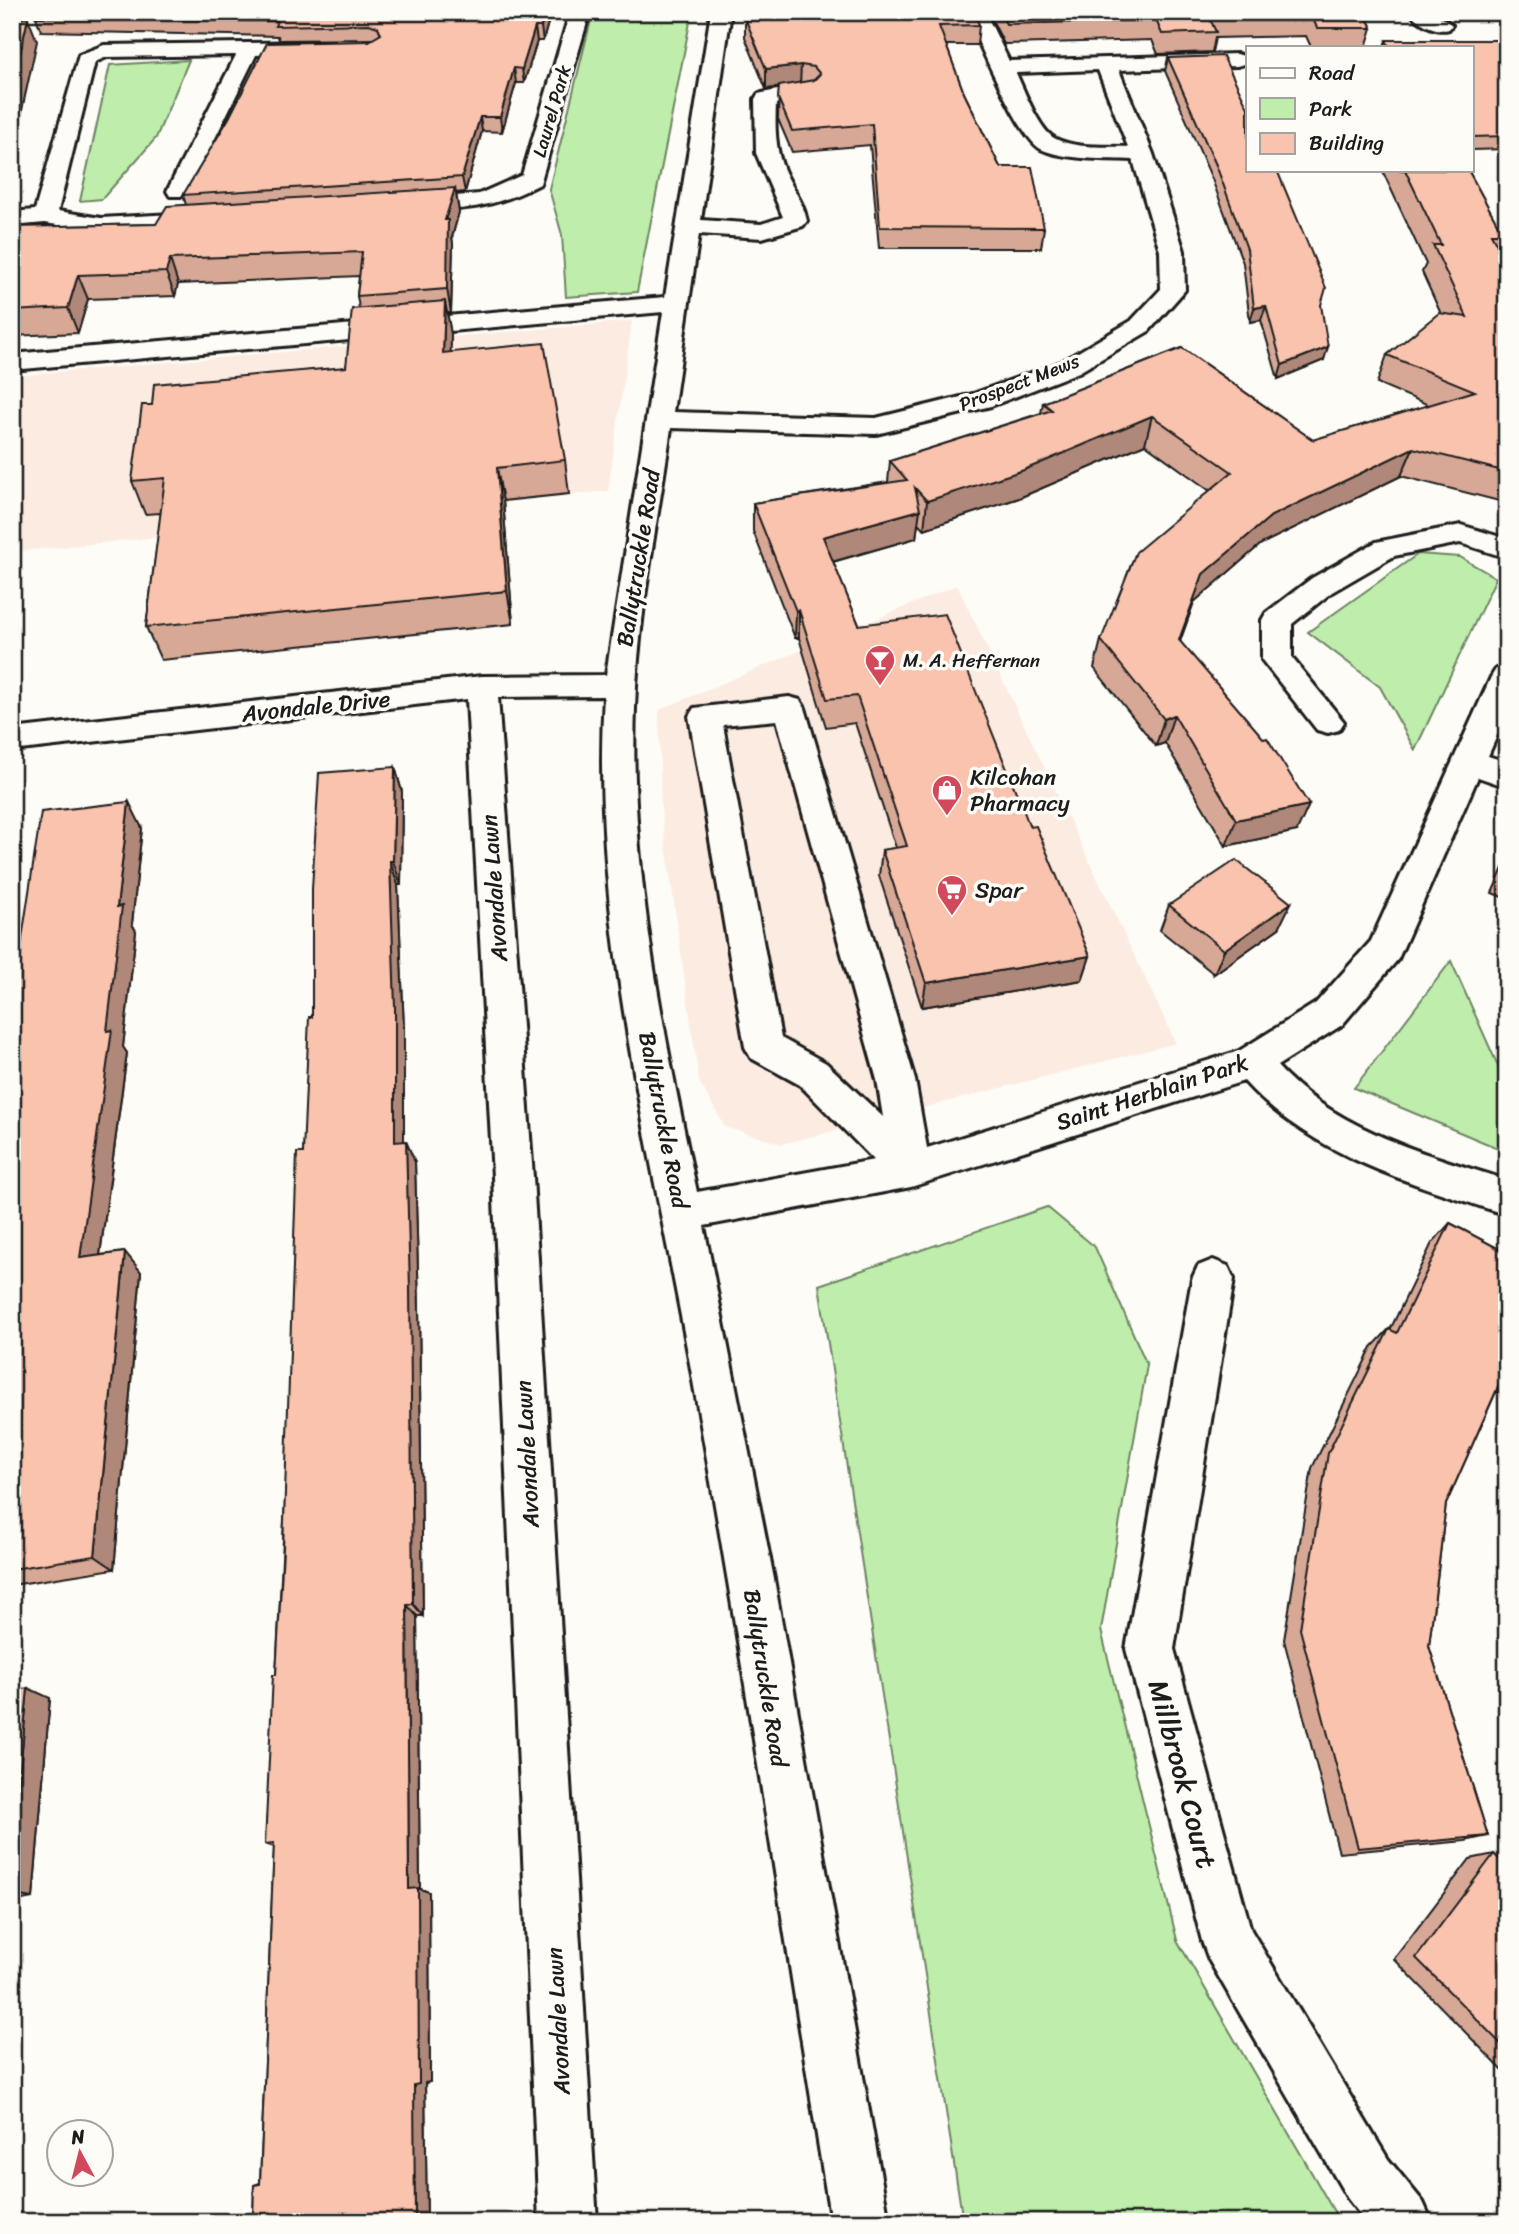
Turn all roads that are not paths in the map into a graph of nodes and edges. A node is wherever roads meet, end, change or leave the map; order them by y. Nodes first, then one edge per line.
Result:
1 (580, 12) edge
2 (721, 12) edge
3 (975, 12) edge
4 (1419, 12) edge
5 (1442, 25) dead end
6 (331, 48) edge
7 (249, 49) junction
8 (1237, 61) dead end
9 (1106, 64) junction
10 (1002, 67) junction
11 (806, 94) edge
12 (1142, 154) junction
13 (178, 191) dead end
14 (386, 207) edge
15 (45, 216) junction
16 (223, 218) edge
17 (12, 219) edge
18 (690, 226) junction
19 (678, 303) junction
20 (12, 362) edge
21 (660, 420) junction
22 (1507, 549) edge
23 (1507, 677) edge
24 (620, 685) junction
25 (482, 687) junction
26 (1328, 722) dead end
27 (12, 740) edge
28 (1468, 761) junction
29 (1507, 775) edge
30 (1251, 1063) junction
31 (911, 1170) junction
32 (1507, 1198) edge
33 (682, 1212) junction
34 (1213, 1279) dead end
35 (568, 2222) edge
36 (860, 2222) edge
37 (1403, 2222) edge

1 - 14 street, Laurel Park
2 - 18 street, Ballytruckle Road
3 - 10 street
4 - 5 street
6 - 7 street
7 - 13 street
7 - 15 street
8 - 9 street
9 - 10 street
9 - 12 street, Prospect Mews
10 - 12 street
11 - 18 street
12 - 21 street, Prospect Mews
15 - 16 street
15 - 17 street
18 - 19 street, Ballytruckle Road
19 - 20 street
19 - 21 street, Ballytruckle Road
21 - 24 street, Ballytruckle Road
22 - 26 street
23 - 28 street, Saint Herblain Park
24 - 25 street, Avondale Drive
24 - 33 street, Ballytruckle Road
25 - 27 street, Avondale Drive
25 - 35 street, Avondale Lawn
28 - 29 street
28 - 30 street, Saint Herblain Park
30 - 31 street, Saint Herblain Park
30 - 32 street
31 - 31 street
31 - 33 street, Saint Herblain Park
33 - 36 street, Ballytruckle Road
34 - 37 street, Millbrook Court

